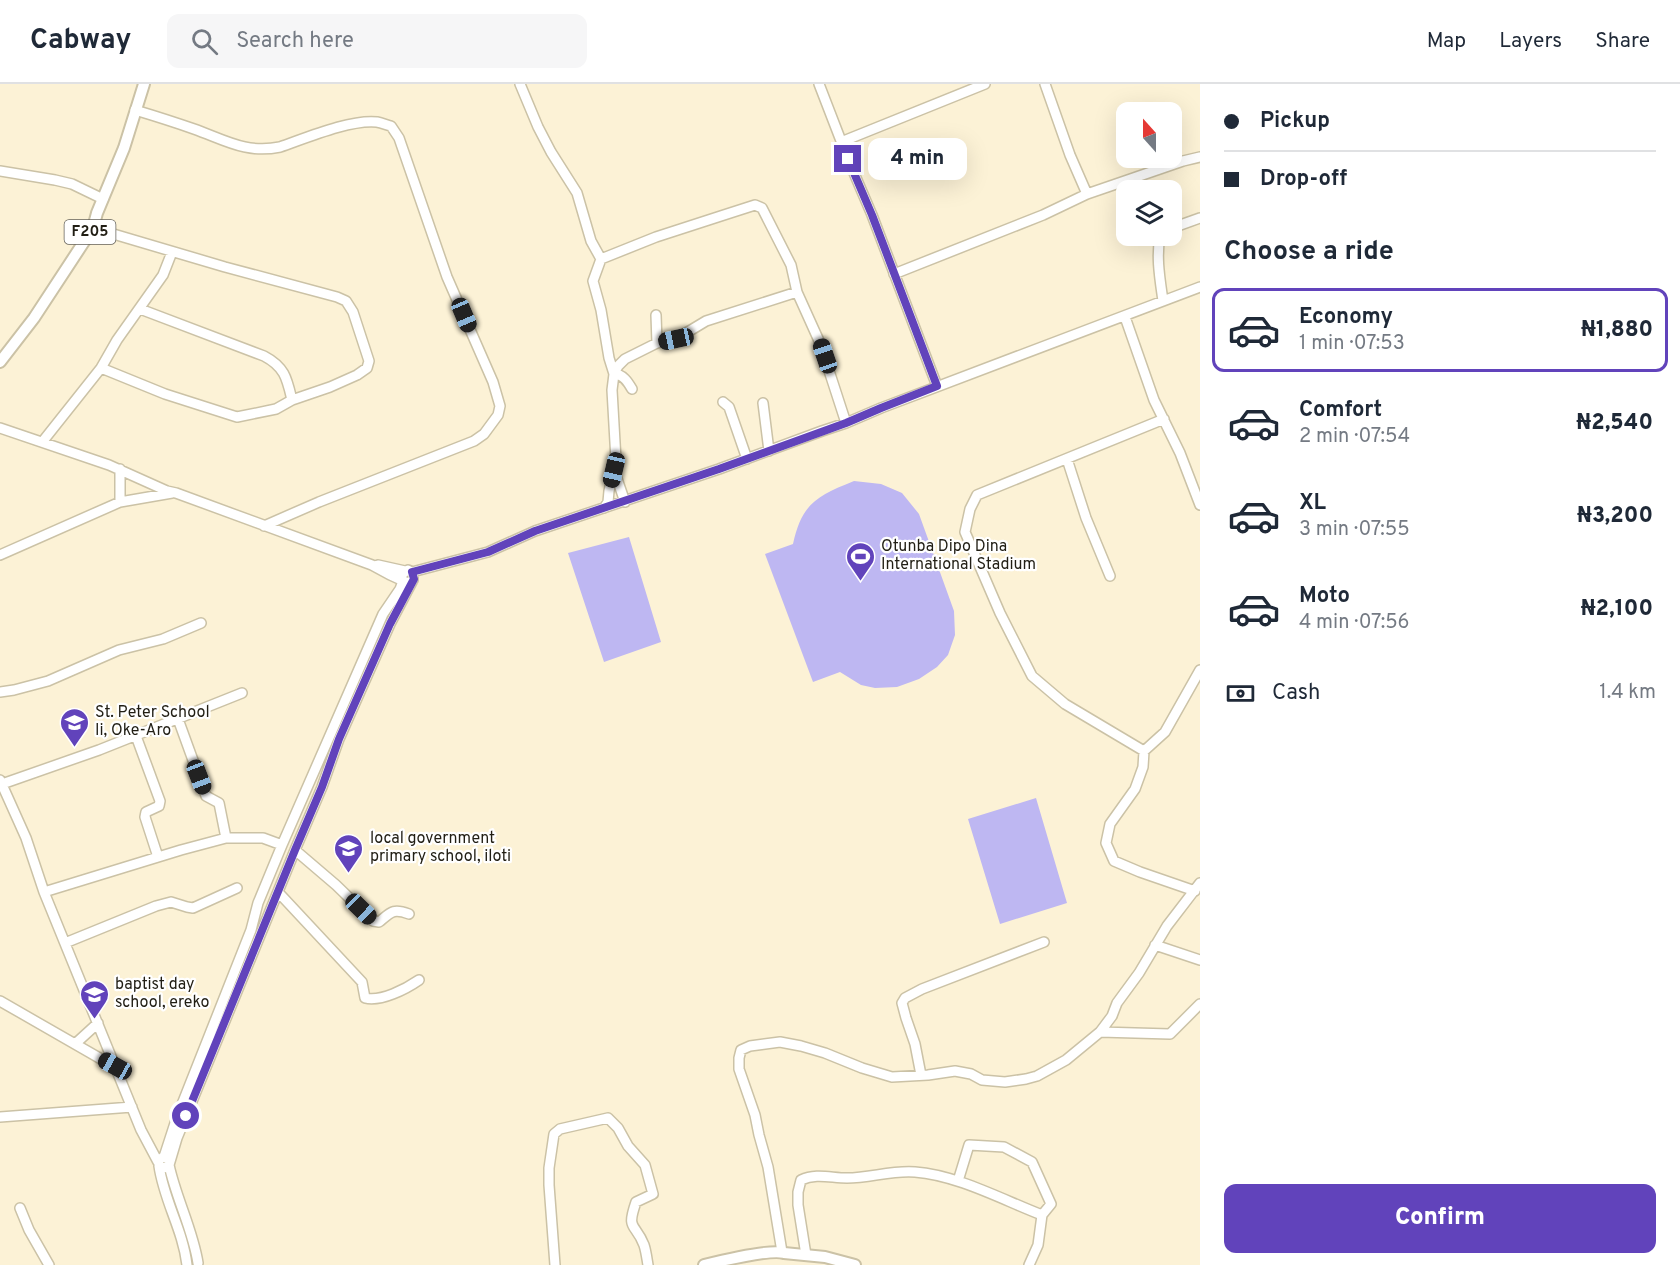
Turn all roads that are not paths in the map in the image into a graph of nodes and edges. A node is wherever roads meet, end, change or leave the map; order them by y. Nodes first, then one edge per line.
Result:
1 (144, 84) edge
2 (520, 84) edge
3 (819, 84) edge
4 (985, 84) edge
5 (1046, 84) edge
6 (135, 110) junction
7 (841, 142) junction
8 (1200, 157) edge
9 (0, 171) edge
10 (1087, 194) junction
11 (103, 199) junction
12 (1200, 218) edge
13 (1182, 224) edge
14 (93, 228) junction
15 (1158, 246) edge
16 (172, 252) junction
17 (601, 259) junction
18 (894, 274) junction
19 (1200, 287) edge
20 (797, 292) junction
21 (1163, 301) junction
22 (140, 309) junction
23 (656, 315) dead end
24 (1125, 316) junction
25 (657, 343) junction
26 (0, 362) edge
27 (101, 368) junction
28 (614, 374) junction
29 (937, 386) junction
30 (632, 389) dead end
31 (292, 400) junction
32 (723, 402) dead end
33 (763, 403) dead end
34 (1164, 419) junction
35 (846, 423) junction
36 (0, 428) edge
37 (43, 441) junction
38 (769, 451) junction
39 (747, 459) junction
40 (1067, 459) junction
41 (120, 469) junction
42 (614, 470) junction
43 (176, 493) junction
44 (120, 502) junction
45 (625, 502) junction
46 (1200, 505) edge
47 (604, 508) junction
48 (264, 525) junction
49 (0, 555) edge
50 (1110, 576) dead end
51 (407, 577) junction
52 (201, 623) dead end
53 (1200, 670) edge
54 (0, 692) edge
55 (242, 693) dead end
56 (178, 719) junction
57 (136, 736) junction
58 (1144, 751) junction
59 (1, 782) edge
60 (226, 838) junction
61 (282, 845) junction
62 (295, 850) junction
63 (158, 857) junction
64 (1198, 887) edge
65 (237, 888) dead end
66 (44, 892) junction
67 (278, 892) junction
68 (409, 914) dead end
69 (1044, 942) dead end
70 (65, 943) junction
71 (1155, 945) junction
72 (1200, 960) edge
73 (419, 980) dead end
74 (0, 1001) edge
75 (1200, 1004) edge
76 (98, 1023) junction
77 (1100, 1032) junction
78 (75, 1044) junction
79 (115, 1066) junction
80 (921, 1075) junction
81 (132, 1107) junction
82 (0, 1117) edge
83 (164, 1162) junction
84 (958, 1181) junction
85 (20, 1208) dead end
86 (1042, 1215) junction
87 (782, 1252) junction
88 (806, 1255) junction
89 (200, 1264) edge
90 (49, 1265) edge
91 (187, 1265) edge
92 (555, 1265) edge
93 (648, 1265) edge
94 (704, 1265) edge
95 (855, 1265) edge
96 (1029, 1265) edge

1 - 6 main road, F205
2 - 17 street
3 - 7 street
4 - 7 street
5 - 10 street
6 - 11 main road, F205
6 - 48 street
7 - 18 street
8 - 10 street
9 - 11 street
10 - 18 street
11 - 14 main road, F205
12 - 13 street
14 - 16 street
14 - 26 main road, F205
15 - 21 street
16 - 22 street
16 - 31 street
17 - 20 street
17 - 28 street
18 - 29 street
19 - 21 street
20 - 25 street
20 - 35 street
21 - 24 street
22 - 27 street
22 - 31 street
23 - 25 street
24 - 29 street
24 - 34 street
25 - 28 street
27 - 31 street
27 - 37 street
28 - 30 street
28 - 42 street
29 - 35 street
32 - 39 street
33 - 38 street
34 - 40 street
34 - 46 street
35 - 38 street
36 - 37 street
37 - 41 street
38 - 39 street
39 - 45 street
40 - 50 street
40 - 58 street
41 - 43 street
41 - 44 street
42 - 45 street
42 - 47 street
43 - 44 street
43 - 48 street
44 - 49 street
45 - 47 street
47 - 51 street
48 - 51 street
51 - 61 street
51 - 62 street
52 - 54 street
53 - 58 street
55 - 56 street
56 - 57 street
56 - 60 street
57 - 59 street
57 - 63 street
58 - 64 street
59 - 66 street
60 - 61 street
60 - 63 street
61 - 83 street
62 - 67 street
62 - 68 street
63 - 66 street
64 - 71 street
65 - 70 street
66 - 70 street
67 - 73 street
67 - 83 street
69 - 80 street
70 - 76 street
71 - 72 street
71 - 77 street
74 - 78 street
75 - 77 street
76 - 78 street
76 - 79 street
77 - 80 street
78 - 79 street
79 - 81 street
80 - 87 street
81 - 82 street
81 - 83 street
83 - 89 street
83 - 91 street
84 - 86 street
84 - 86 street
84 - 88 street
85 - 90 street
86 - 96 street
87 - 88 main road
87 - 94 main road
88 - 95 main road
89 - 91 street
92 - 93 street

